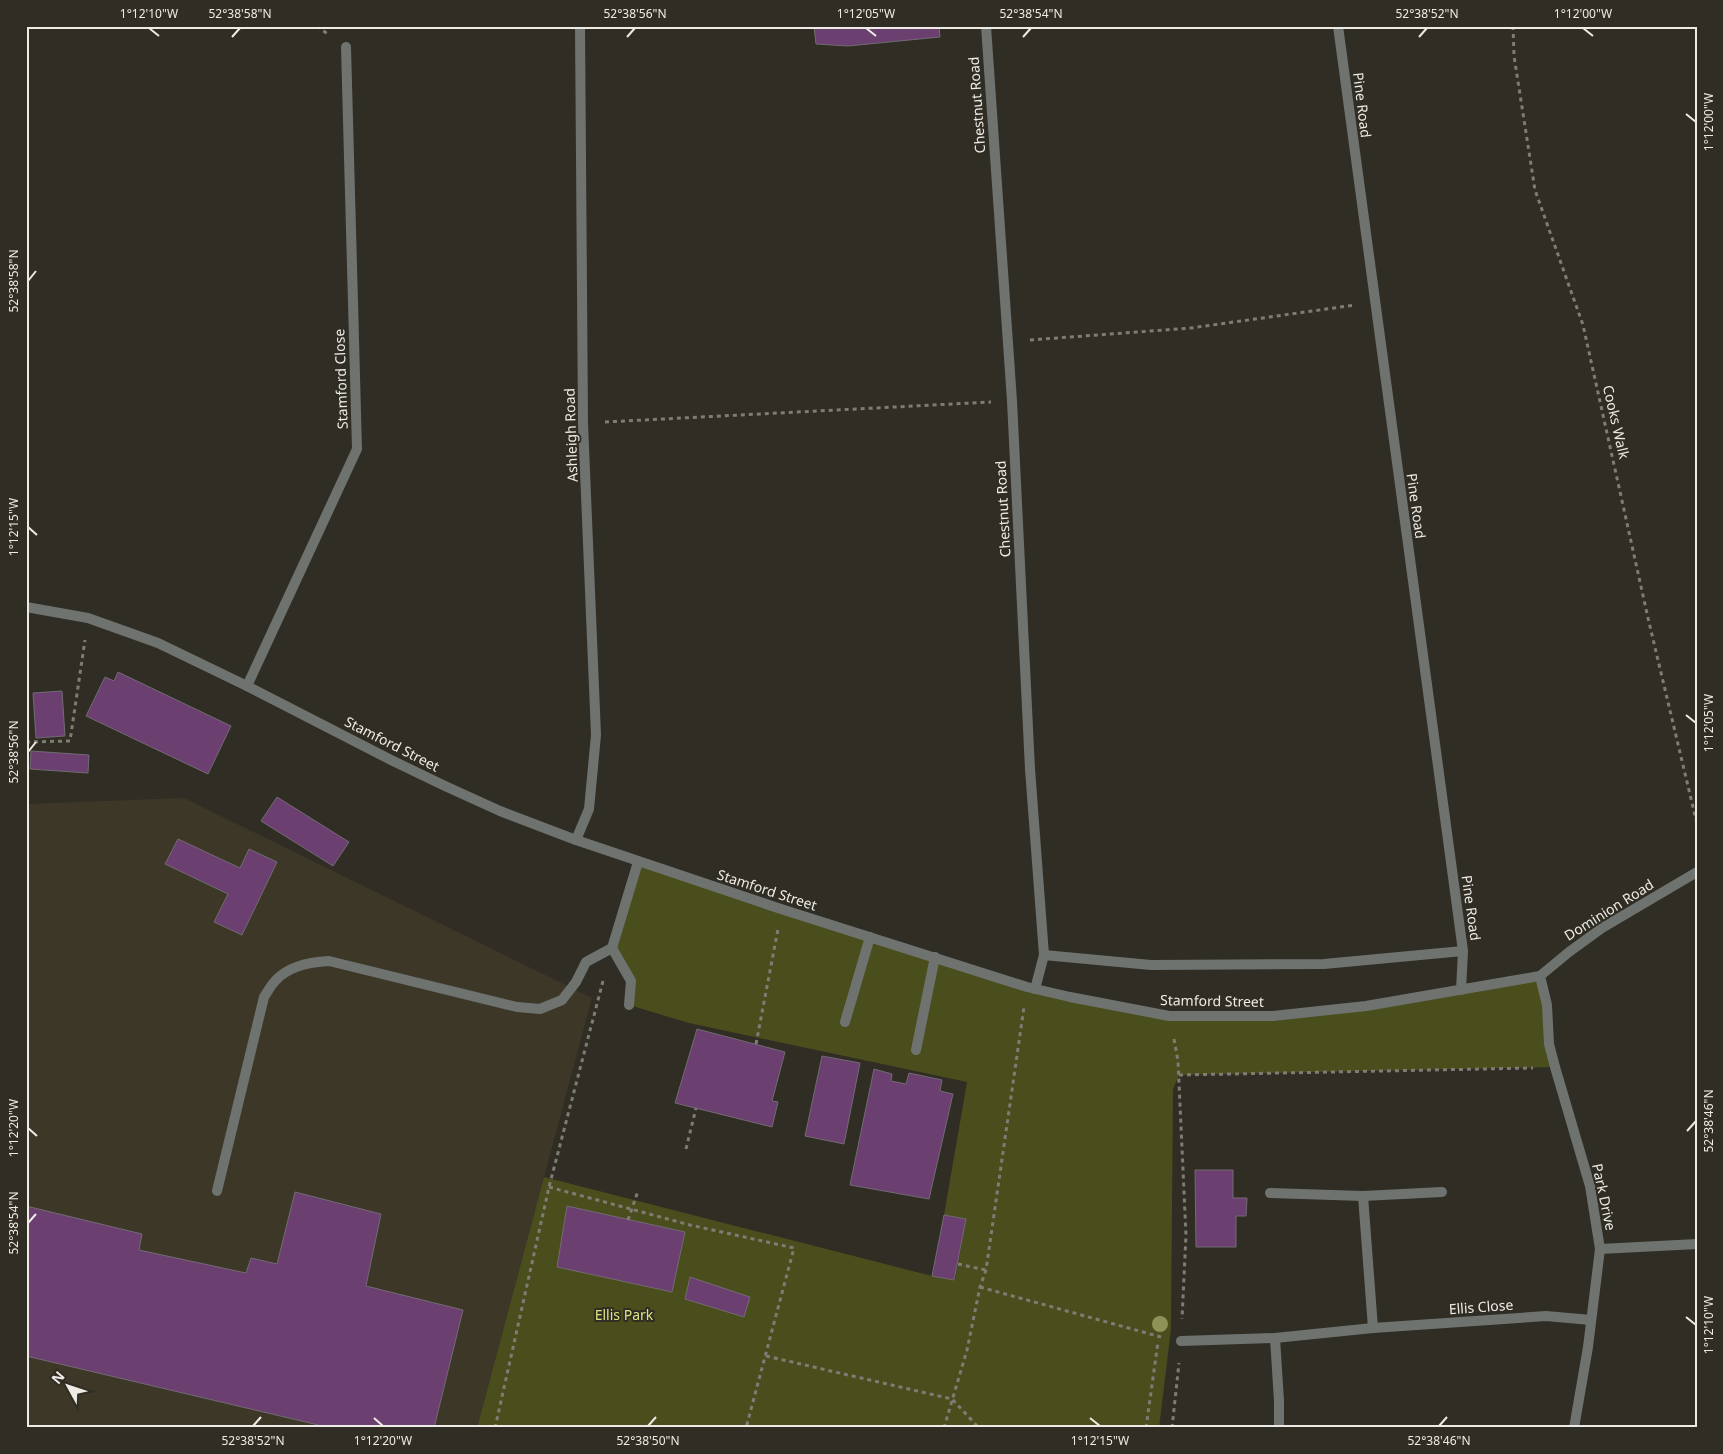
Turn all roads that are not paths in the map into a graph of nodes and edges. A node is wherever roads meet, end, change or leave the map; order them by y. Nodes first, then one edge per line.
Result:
1 (580, 26) edge
2 (986, 26) edge
3 (1338, 26) edge
4 (346, 47) dead end
5 (26, 608) edge
6 (247, 686) junction
7 (576, 840) junction
8 (638, 862) junction
9 (1697, 872) edge
10 (870, 937) junction
11 (612, 948) junction
12 (1463, 951) junction
13 (1044, 955) junction
14 (935, 957) junction
15 (1540, 976) junction
16 (1031, 988) junction
17 (1461, 990) junction
18 (628, 1005) dead end
19 (845, 1022) dead end
20 (916, 1050) dead end
21 (217, 1191) dead end
22 (1442, 1192) dead end
23 (1270, 1193) dead end
24 (1363, 1196) junction
25 (1697, 1244) edge
26 (1600, 1249) junction
27 (1591, 1320) junction
28 (1373, 1328) junction
29 (1275, 1338) junction
30 (1181, 1341) road end
31 (1279, 1428) edge
32 (1574, 1428) edge

1 - 7 street, Ashleigh Road
2 - 13 street, Chestnut Road
3 - 12 street, Pine Road
4 - 6 street, Stamford Close
5 - 6 street, Stamford Street
6 - 7 street, Stamford Street
7 - 8 street, Stamford Street
8 - 10 street, Stamford Street
8 - 11 street
9 - 15 street, Dominion Road
10 - 14 street, Stamford Street
10 - 19 street
11 - 18 street
11 - 21 street
12 - 13 street
12 - 17 street, Pine Road
13 - 16 street, Chestnut Road
14 - 16 street, Stamford Street
14 - 20 street
15 - 17 street, Stamford Street
15 - 26 street, Park Drive
16 - 17 street, Stamford Street
22 - 24 street
23 - 24 street
24 - 28 street
25 - 26 street
26 - 27 street, Park Drive
27 - 28 street, Ellis Close
27 - 32 street, Park Drive
28 - 29 street, Ellis Close
29 - 30 street, Ellis Close
29 - 31 street

